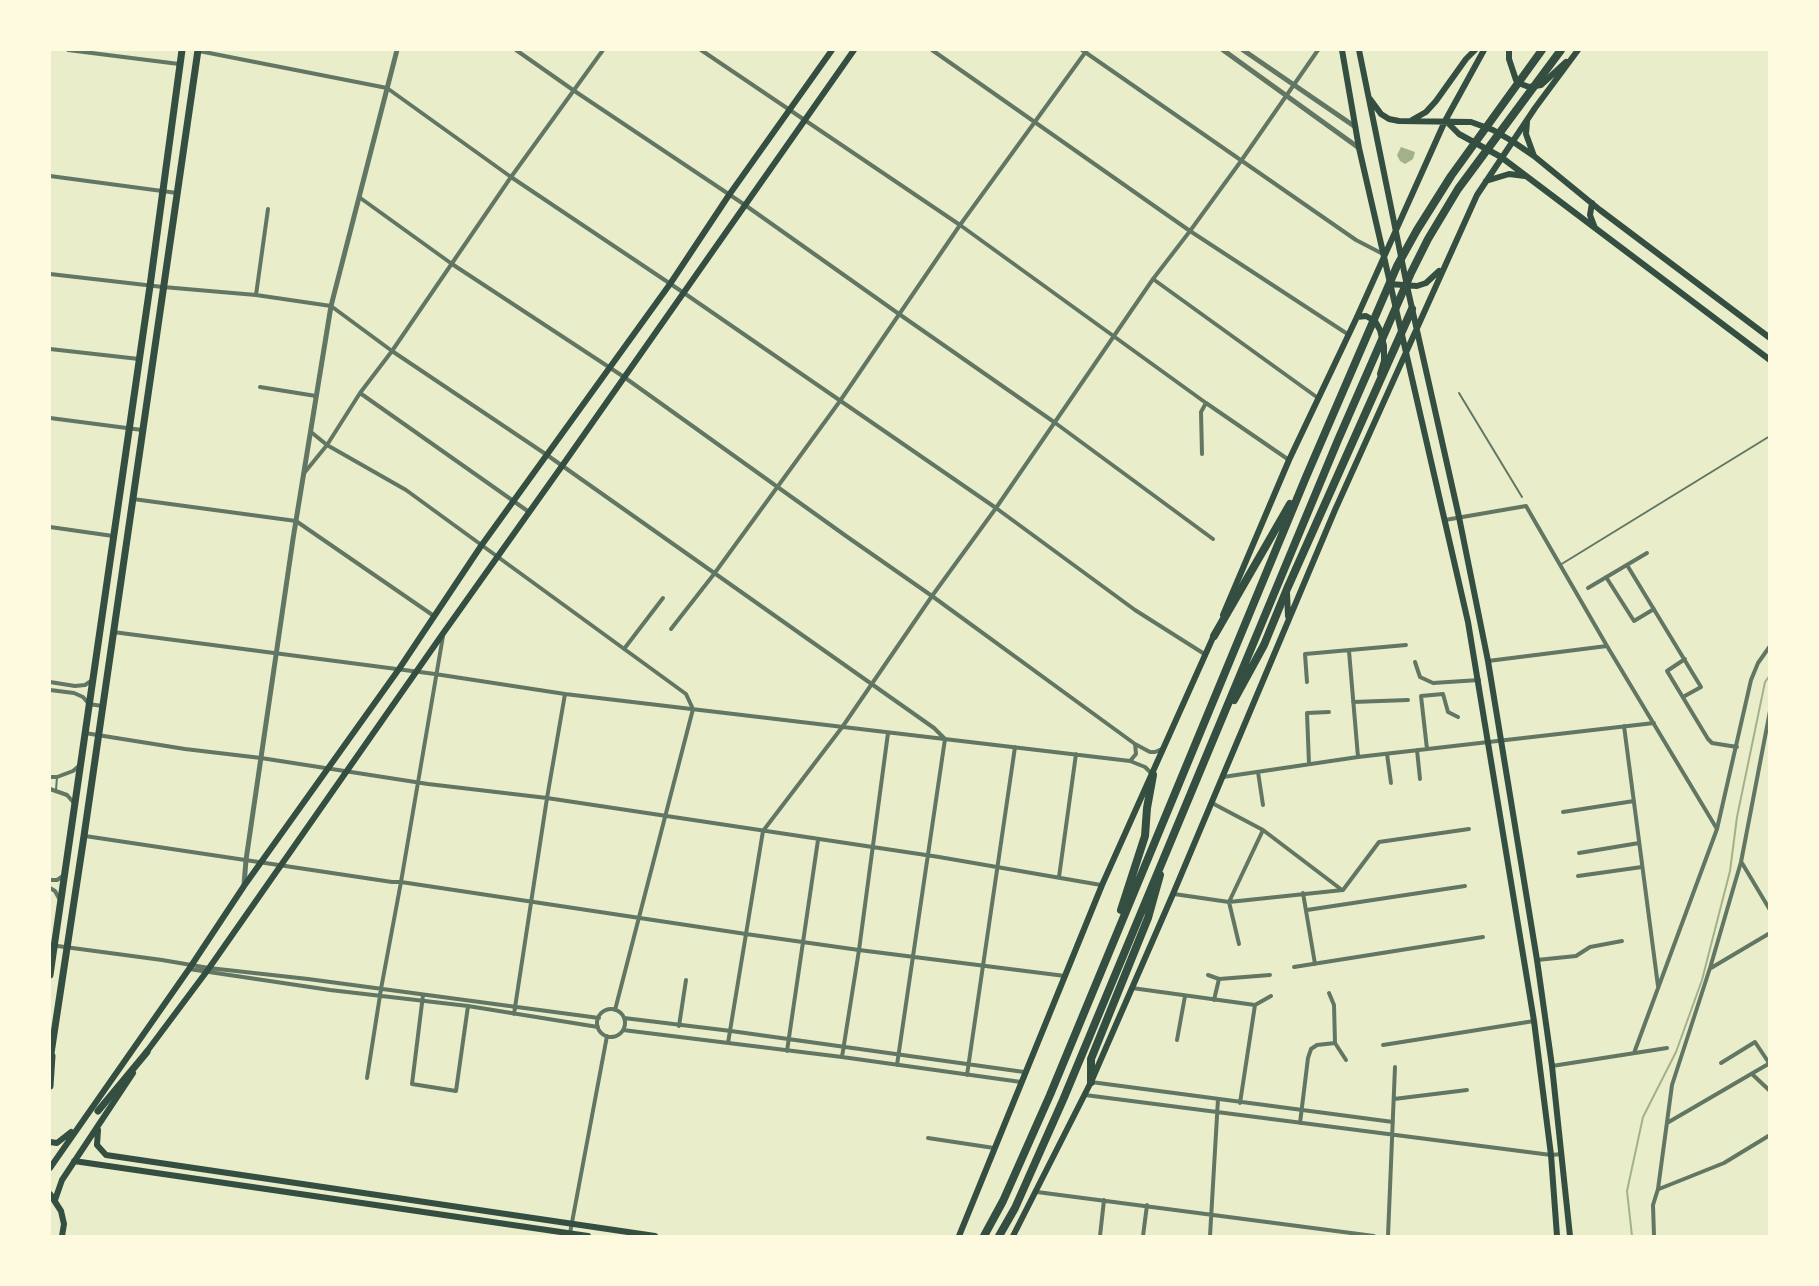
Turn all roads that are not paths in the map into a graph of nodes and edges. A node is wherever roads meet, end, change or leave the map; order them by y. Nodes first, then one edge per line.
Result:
1 (68, 50) edge
2 (182, 50) edge
3 (198, 50) edge
4 (397, 50) edge
5 (516, 50) edge
6 (603, 50) edge
7 (701, 50) edge
8 (832, 50) edge
9 (854, 50) edge
10 (932, 50) edge
11 (1085, 50) edge
12 (1223, 50) edge
13 (1244, 50) edge
14 (1318, 50) edge
15 (1342, 50) edge
16 (1359, 50) edge
17 (1475, 50) edge
18 (1484, 50) edge
19 (1509, 50) edge
20 (1542, 50) edge
21 (1561, 50) edge
22 (1578, 51) edge
23 (180, 64) junction
24 (1294, 85) junction
25 (387, 88) junction
26 (573, 90) junction
27 (1287, 95) junction
28 (1369, 98) junction
29 (789, 110) junction
30 (804, 120) junction
31 (1527, 120) junction
32 (1034, 121) junction
33 (1410, 121) junction
34 (1445, 121) junction
35 (1354, 126) junction
36 (1512, 141) junction
37 (1359, 148) junction
38 (1534, 156) junction
39 (1501, 157) junction
40 (1241, 161) junction
41 (50, 176) edge
42 (511, 177) junction
43 (1527, 177) junction
44 (1485, 182) junction
45 (163, 192) junction
46 (177, 193) junction
47 (729, 195) junction
48 (359, 196) junction
49 (1592, 203) junction
50 (745, 205) junction
51 (268, 210) dead end
52 (960, 225) junction
53 (1596, 229) junction
54 (1396, 230) junction
55 (1190, 231) junction
56 (1384, 255) junction
57 (452, 264) junction
58 (1444, 266) junction
59 (50, 274) edge
60 (1153, 279) junction
61 (670, 284) junction
62 (1390, 284) junction
63 (150, 286) junction
64 (1407, 286) junction
65 (164, 287) junction
66 (684, 293) junction
67 (256, 295) junction
68 (331, 306) junction
69 (1412, 309) junction
70 (899, 314) junction
71 (1357, 317) junction
72 (1416, 329) junction
73 (1402, 332) junction
74 (1349, 335) junction
75 (1113, 336) junction
76 (1770, 338) edge
77 (50, 348) edge
78 (392, 351) junction
79 (1406, 352) junction
80 (139, 359) junction
81 (1770, 360) edge
82 (609, 367) junction
83 (624, 378) junction
84 (260, 387) dead end
85 (1375, 391) junction
86 (360, 393) junction
87 (1459, 393) dead end
88 (316, 396) junction
89 (1318, 398) junction
90 (840, 401) junction
91 (1206, 403) junction
92 (50, 417) edge
93 (1054, 422) junction
94 (128, 428) junction
95 (142, 430) junction
96 (311, 432) junction
97 (1770, 436) edge
98 (327, 444) junction
99 (1202, 454) dead end
100 (547, 455) junction
101 (1290, 460) junction
102 (562, 466) junction
103 (304, 473) junction
104 (1306, 477) junction
105 (778, 488) junction
106 (1522, 497) dead end
107 (132, 499) junction
108 (514, 501) junction
109 (996, 508) junction
110 (1335, 510) junction
111 (530, 513) junction
112 (1459, 518) junction
113 (1445, 520) junction
114 (296, 521) junction
115 (1317, 523) junction
116 (50, 527) edge
117 (112, 536) junction
118 (1213, 539) dead end
119 (481, 546) junction
120 (1647, 553) dead end
121 (497, 557) junction
122 (1560, 565) junction
123 (1627, 565) junction
124 (714, 574) junction
125 (1606, 577) junction
126 (1588, 588) dead end
127 (1287, 589) junction
128 (932, 596) junction
129 (663, 598) dead end
130 (1654, 609) junction
131 (435, 616) junction
132 (1288, 620) junction
133 (671, 629) dead end
134 (113, 632) junction
135 (444, 632) junction
136 (1214, 636) junction
137 (1406, 645) dead end
138 (1607, 646) junction
139 (1770, 646) edge
140 (624, 649) junction
141 (1348, 651) junction
142 (277, 654) junction
143 (1206, 655) junction
144 (1684, 659) junction
145 (1488, 661) junction
146 (1415, 662) dead end
147 (399, 669) junction
148 (418, 671) junction
149 (435, 674) junction
150 (1479, 680) junction
151 (92, 681) junction
152 (50, 682) edge
153 (1307, 682) dead end
154 (872, 683) junction
155 (50, 690) edge
156 (565, 694) junction
157 (1683, 697) junction
158 (1408, 700) dead end
159 (1353, 702) junction
160 (89, 704) junction
161 (102, 706) junction
162 (693, 709) junction
163 (1329, 711) dead end
164 (1770, 711) edge
165 (1458, 717) dead end
166 (1654, 723) junction
167 (843, 726) junction
168 (1624, 726) junction
169 (84, 732) junction
170 (888, 734) junction
171 (98, 735) junction
172 (1213, 738) junction
173 (945, 739) junction
174 (1501, 741) junction
175 (1489, 742) junction
176 (1135, 744) junction
177 (1015, 747) junction
178 (1165, 747) junction
179 (1737, 747) junction
180 (1427, 749) junction
181 (1418, 750) junction
182 (1076, 754) junction
183 (1387, 754) junction
184 (1358, 757) junction
185 (261, 758) junction
186 (1130, 761) junction
187 (1309, 764) junction
188 (80, 765) junction
189 (328, 768) junction
190 (347, 771) junction
191 (1258, 772) junction
192 (1153, 775) junction
193 (50, 777) edge
194 (57, 777) junction
195 (1222, 777) junction
196 (1420, 779) dead end
197 (418, 782) junction
198 (1391, 783) dead end
199 (50, 789) edge
200 (56, 790) junction
201 (547, 798) junction
202 (1634, 801) junction
203 (1212, 803) junction
204 (75, 804) junction
205 (1263, 805) dead end
206 (1563, 812) dead end
207 (666, 817) junction
208 (1717, 828) junction
209 (1469, 829) dead end
210 (1263, 830) junction
211 (763, 831) junction
212 (84, 836) junction
213 (818, 840) junction
214 (1639, 843) junction
215 (872, 848) junction
216 (1165, 853) junction
217 (1579, 853) dead end
218 (928, 855) junction
219 (246, 860) junction
220 (262, 862) junction
221 (1741, 862) junction
222 (281, 865) junction
223 (999, 867) junction
224 (1642, 867) junction
225 (64, 875) junction
226 (1578, 876) dead end
227 (1059, 877) junction
228 (50, 880) edge
229 (401, 882) junction
230 (1102, 885) junction
231 (244, 886) junction
232 (1465, 886) dead end
233 (50, 888) edge
234 (1343, 890) junction
235 (1303, 893) junction
236 (1173, 894) junction
237 (60, 900) junction
238 (1229, 902) junction
239 (531, 903) junction
240 (1307, 910) junction
241 (1770, 910) edge
242 (640, 919) junction
243 (1770, 933) edge
244 (746, 934) junction
245 (1483, 937) dead end
246 (1114, 938) junction
247 (1622, 941) dead end
248 (802, 942) junction
249 (1239, 944) dead end
250 (51, 945) edge
251 (67, 948) junction
252 (859, 950) junction
253 (913, 957) junction
254 (1537, 960) junction
255 (1316, 964) junction
256 (190, 966) junction
257 (983, 966) junction
258 (1294, 968) dead end
259 (1710, 968) junction
260 (208, 970) junction
261 (50, 975) edge
262 (268, 975) junction
263 (1208, 975) dead end
264 (1270, 975) dead end
265 (1065, 976) junction
266 (308, 979) junction
267 (1219, 979) junction
268 (686, 980) dead end
269 (266, 981) junction
270 (307, 987) junction
271 (1658, 987) junction
272 (1132, 988) junction
273 (381, 989) junction
274 (1329, 993) dead end
275 (423, 995) junction
276 (380, 996) junction
277 (1185, 996) junction
278 (1271, 996) dead end
279 (1214, 1000) junction
280 (422, 1002) junction
281 (1255, 1005) junction
282 (468, 1006) junction
283 (516, 1007) junction
284 (615, 1010) junction
285 (514, 1014) junction
286 (598, 1018) junction
287 (624, 1018) junction
288 (1534, 1021) junction
289 (679, 1026) junction
290 (598, 1027) junction
291 (623, 1030) junction
292 (730, 1031) junction
293 (607, 1036) junction
294 (789, 1040) junction
295 (1177, 1040) dead end
296 (729, 1043) junction
297 (1335, 1043) junction
298 (52, 1044) junction
299 (1383, 1045) dead end
300 (843, 1047) junction
301 (1667, 1048) dead end
302 (787, 1051) junction
303 (147, 1052) junction
304 (1634, 1053) junction
305 (898, 1055) junction
306 (842, 1058) junction
307 (50, 1060) edge
308 (1346, 1060) dead end
309 (1769, 1063) edge
310 (969, 1064) junction
311 (1720, 1064) dead end
312 (897, 1065) junction
313 (1552, 1066) junction
314 (1395, 1067) dead end
315 (1024, 1072) junction
316 (1752, 1074) junction
317 (968, 1075) junction
318 (367, 1078) dead end
319 (1021, 1082) junction
320 (1091, 1082) junction
321 (50, 1086) edge
322 (1467, 1090) dead end
323 (1770, 1091) edge
324 (1085, 1095) junction
325 (1218, 1100) junction
326 (1394, 1100) junction
327 (1240, 1103) junction
328 (1302, 1109) junction
329 (98, 1112) dead end
330 (1217, 1112) junction
331 (1393, 1122) junction
332 (1300, 1123) junction
333 (1667, 1124) junction
334 (78, 1126) junction
335 (99, 1126) junction
336 (1392, 1135) junction
337 (1770, 1135) edge
338 (928, 1138) dead end
339 (50, 1142) edge
340 (994, 1148) junction
341 (1562, 1154) junction
342 (1551, 1155) junction
343 (74, 1161) junction
344 (50, 1168) edge
345 (285, 1182) junction
346 (1658, 1189) junction
347 (283, 1191) junction
348 (1037, 1192) junction
349 (52, 1197) edge
350 (1104, 1200) junction
351 (1147, 1206) junction
352 (1212, 1215) junction
353 (572, 1225) junction
354 (570, 1234) junction
355 (62, 1236) edge
356 (588, 1236) edge
357 (655, 1236) edge
358 (958, 1236) edge
359 (984, 1236) edge
360 (999, 1236) edge
361 (1013, 1236) edge
362 (1100, 1236) edge
363 (1143, 1236) edge
364 (1210, 1236) edge
365 (1374, 1236) edge
366 (1388, 1236) edge
367 (1557, 1236) edge
368 (1570, 1236) edge
369 (1654, 1236) edge

1 - 23 street
2 - 23 main road
3 - 25 street
3 - 46 main road
4 - 25 street
5 - 26 street
6 - 26 street
7 - 29 street
8 - 29 main road
9 - 30 main road
10 - 32 street
11 - 32 street
11 - 40 street
12 - 27 street
13 - 24 street
14 - 24 street
15 - 35 main road
16 - 28 main road
17 - 33 main road
18 - 34 main road
19 - 22 main road
20 - 104 highway
21 - 172 highway
22 - 31 main road
23 - 45 main road
24 - 27 street
24 - 35 street
25 - 42 street
25 - 48 street
26 - 42 street
26 - 47 street
27 - 37 street
27 - 40 street
28 - 33 main road
28 - 54 main road
29 - 30 street
29 - 47 main road
30 - 50 main road
30 - 52 street
31 - 36 main road
31 - 38 main road
32 - 52 street
32 - 55 street
33 - 34 main road
34 - 36 main road
34 - 39 main road
34 - 54 main road
35 - 37 main road
36 - 38 main road
36 - 39 main road
37 - 56 main road
38 - 49 main road
39 - 43 main road
39 - 44 main road
40 - 55 street
40 - 56 street
41 - 45 street
42 - 57 street
42 - 61 street
43 - 44 main road
43 - 53 main road
44 - 58 main road
45 - 46 street
45 - 63 main road
46 - 65 main road
47 - 50 street
47 - 61 main road
48 - 57 street
48 - 68 street
49 - 53 main road
49 - 76 main road
50 - 66 main road
50 - 70 street
51 - 67 street
52 - 70 street
52 - 75 street
53 - 81 main road
54 - 56 main road
54 - 64 main road
55 - 60 street
55 - 74 street
56 - 62 main road
56 - 71 main road
57 - 78 street
57 - 82 street
58 - 64 main road
58 - 72 main road
59 - 63 street
60 - 75 street
60 - 89 street
61 - 66 street
61 - 82 main road
62 - 64 main road
62 - 73 main road
63 - 65 street
63 - 80 main road
64 - 69 main road
65 - 67 street
65 - 95 main road
66 - 83 main road
66 - 90 street
67 - 68 street
68 - 78 street
68 - 88 street
69 - 72 main road
69 - 73 highway
70 - 90 street
70 - 93 street
71 - 74 main road
71 - 85 main road
72 - 79 main road
72 - 112 main road
73 - 79 main road
73 - 85 highway
74 - 89 main road
75 - 91 street
75 - 93 street
77 - 80 street
78 - 86 street
78 - 100 street
79 - 110 main road
79 - 113 main road
80 - 94 main road
82 - 83 street
82 - 100 main road
83 - 102 main road
83 - 105 street
84 - 88 street
85 - 115 highway
86 - 98 street
86 - 108 street
87 - 106 lane
88 - 96 street
89 - 101 main road
90 - 105 street
90 - 109 street
91 - 99 street
91 - 101 street
92 - 94 street
93 - 109 street
93 - 118 street
94 - 95 street
94 - 117 main road
95 - 107 main road
96 - 98 street
96 - 103 street
97 - 122 lane
98 - 103 street
98 - 119 street
100 - 102 street
100 - 108 main road
101 - 136 main road
102 - 111 main road
102 - 124 street
103 - 114 street
104 - 136 highway
104 - 246 highway
105 - 124 street
105 - 128 street
107 - 114 street
107 - 134 main road
108 - 111 street
108 - 119 main road
109 - 128 street
109 - 143 street
110 - 115 main road
110 - 132 main road
111 - 121 main road
112 - 113 street
112 - 122 street
112 - 145 main road
113 - 150 main road
114 - 131 street
114 - 142 street
115 - 127 highway
116 - 117 street
117 - 151 main road
119 - 121 street
119 - 131 main road
120 - 123 street
121 - 135 main road
121 - 140 street
122 - 138 street
123 - 125 street
123 - 130 street
124 - 133 street
124 - 154 street
125 - 126 street
125 - 130 street
127 - 132 main road
127 - 172 highway
128 - 154 street
128 - 176 street
129 - 140 street
130 - 144 street
131 - 147 main road
132 - 195 main road
134 - 142 street
134 - 161 main road
135 - 148 main road
135 - 149 street
136 - 143 main road
137 - 141 street
138 - 145 street
138 - 166 street
139 - 179 street
140 - 162 street
141 - 153 street
141 - 159 street
142 - 147 street
142 - 185 street
143 - 178 main road
144 - 157 street
144 - 157 street
145 - 174 main road
146 - 150 street
147 - 148 street
147 - 189 main road
148 - 149 street
148 - 190 main road
149 - 156 street
149 - 197 street
150 - 175 main road
151 - 152 street
151 - 160 main road
154 - 167 street
154 - 173 street
155 - 160 street
156 - 162 street
156 - 201 street
157 - 179 street
158 - 159 street
159 - 184 street
160 - 161 street
160 - 169 main road
161 - 171 main road
162 - 167 street
162 - 207 street
163 - 187 street
164 - 221 street
165 - 180 street
166 - 168 street
166 - 208 street
167 - 170 street
167 - 211 street
168 - 174 street
168 - 202 street
169 - 171 street
169 - 188 main road
170 - 173 street
170 - 215 street
171 - 185 street
171 - 212 main road
172 - 216 highway
173 - 177 street
173 - 218 street
174 - 175 street
174 - 254 main road
175 - 180 street
175 - 288 main road
176 - 178 street
176 - 186 street
177 - 182 street
177 - 223 street
178 - 192 main road
179 - 208 street
180 - 181 street
181 - 183 street
181 - 196 street
182 - 186 street
182 - 227 street
183 - 184 street
183 - 198 street
184 - 187 street
185 - 189 street
185 - 219 street
186 - 192 street
187 - 191 street
188 - 194 street
188 - 204 main road
189 - 190 street
189 - 220 main road
190 - 197 street
190 - 222 main road
191 - 195 street
191 - 205 street
192 - 230 main road
192 - 246 highway
193 - 194 street
194 - 200 lane
195 - 203 main road
197 - 201 street
197 - 229 street
199 - 200 street
200 - 204 street
201 - 207 street
201 - 239 street
202 - 206 street
202 - 214 street
203 - 210 street
203 - 236 main road
204 - 225 main road
207 - 211 street
207 - 242 street
208 - 271 street
209 - 234 street
210 - 234 street
210 - 238 street
211 - 213 street
211 - 244 street
212 - 219 street
212 - 251 main road
213 - 215 street
213 - 248 street
214 - 217 street
214 - 224 street
215 - 218 street
215 - 252 street
216 - 320 highway
216 - 360 highway
218 - 223 street
218 - 253 street
219 - 220 street
219 - 231 street
220 - 222 street
220 - 231 main road
221 - 241 street
221 - 259 street
222 - 229 street
222 - 260 main road
223 - 227 street
223 - 257 street
224 - 226 street
224 - 271 street
225 - 228 street
225 - 237 main road
227 - 230 street
229 - 239 street
229 - 273 street
230 - 265 main road
231 - 256 main road
232 - 240 street
233 - 237 street
234 - 235 street
235 - 238 street
235 - 240 street
236 - 238 street
236 - 272 main road
237 - 250 main road
238 - 249 street
239 - 242 street
239 - 283 street
240 - 255 street
242 - 244 street
242 - 284 street
243 - 259 street
244 - 248 street
244 - 292 street
245 - 255 street
246 - 359 highway
247 - 254 street
248 - 252 street
248 - 294 street
250 - 251 street
250 - 261 main road
251 - 256 street
251 - 298 main road
252 - 253 street
252 - 300 street
253 - 257 street
253 - 305 street
254 - 313 main road
255 - 258 street
256 - 260 street
256 - 334 main road
257 - 265 street
257 - 310 street
259 - 333 street
260 - 262 street
260 - 269 street
260 - 303 main road
262 - 266 street
262 - 269 street
263 - 267 street
264 - 267 street
265 - 315 main road
266 - 270 street
266 - 273 street
267 - 279 street
268 - 289 street
269 - 270 street
270 - 276 street
271 - 304 street
272 - 277 street
272 - 320 main road
273 - 275 street
273 - 276 street
274 - 297 street
275 - 280 street
275 - 283 street
276 - 280 street
276 - 318 street
277 - 279 street
277 - 295 street
278 - 281 street
279 - 281 street
280 - 282 street
280 - 282 street
281 - 327 street
282 - 285 street
283 - 285 street
283 - 286 street
284 - 286 street
284 - 287 street
285 - 290 street
286 - 290 street
287 - 289 street
287 - 291 street
288 - 299 street
288 - 342 main road
289 - 292 street
290 - 293 street
291 - 293 street
291 - 296 street
292 - 294 street
292 - 296 street
293 - 353 street
294 - 300 street
294 - 302 street
296 - 302 street
297 - 308 street
297 - 328 street
298 - 307 main road
298 - 321 main road
300 - 305 street
300 - 306 street
301 - 304 street
302 - 306 street
303 - 329 main road
303 - 335 main road
304 - 313 street
305 - 310 street
305 - 312 street
306 - 312 street
309 - 311 street
309 - 316 street
310 - 315 street
310 - 317 street
312 - 317 street
313 - 341 main road
314 - 326 street
315 - 319 main road
316 - 323 street
316 - 333 street
317 - 319 street
319 - 340 main road
320 - 324 main road
320 - 325 street
322 - 326 street
324 - 330 street
324 - 348 main road
325 - 327 street
325 - 330 street
326 - 331 street
327 - 328 street
328 - 331 street
328 - 332 street
330 - 332 street
330 - 352 street
331 - 336 street
332 - 336 street
333 - 346 street
334 - 339 main road
334 - 344 main road
335 - 343 main road
335 - 345 main road
336 - 342 street
336 - 366 street
337 - 346 street
338 - 340 street
340 - 358 main road
341 - 342 street
341 - 368 main road
342 - 367 main road
343 - 347 main road
343 - 349 main road
345 - 347 main road
345 - 353 main road
346 - 369 street
347 - 354 main road
348 - 350 street
348 - 361 main road
349 - 355 main road
350 - 351 street
350 - 362 street
351 - 352 street
351 - 363 street
352 - 364 street
352 - 365 street
353 - 354 street
353 - 357 main road
354 - 356 main road

